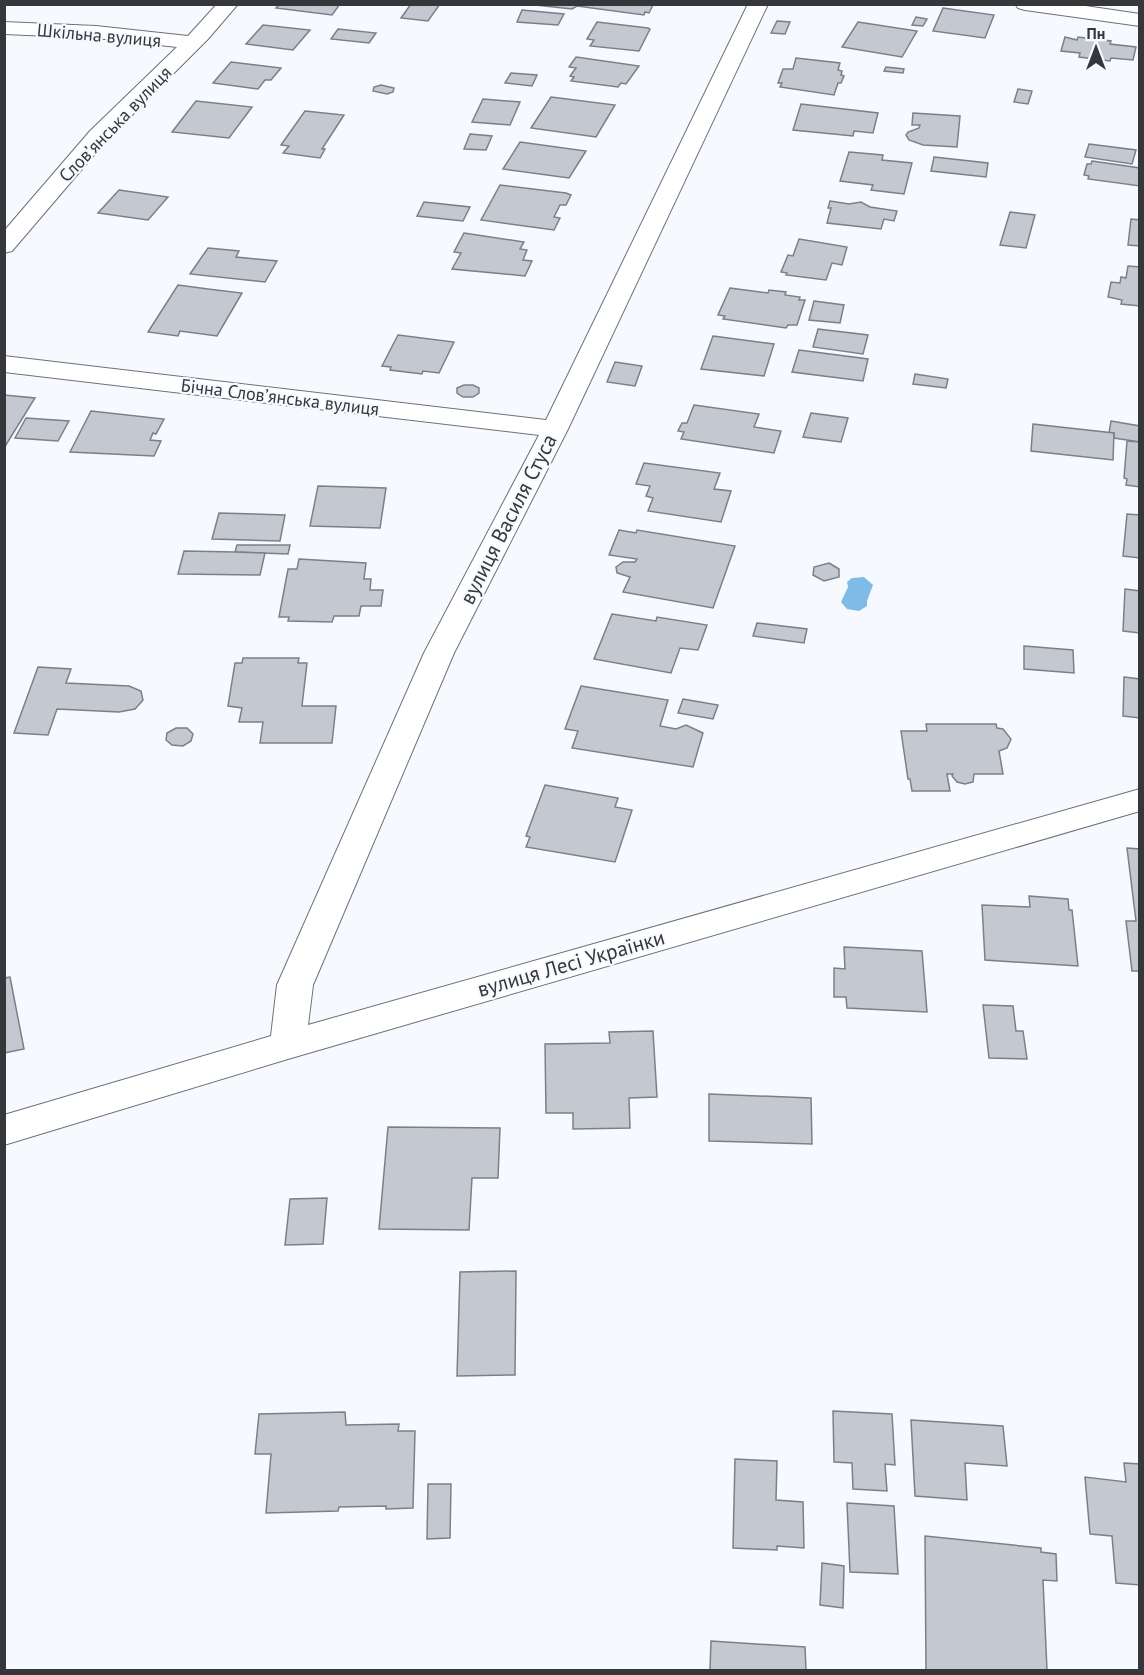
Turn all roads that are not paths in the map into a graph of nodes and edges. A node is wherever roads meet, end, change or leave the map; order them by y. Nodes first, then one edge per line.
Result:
1 (228, 4) edge
2 (758, 4) edge
3 (1025, 4) edge
4 (1140, 20) edge
5 (4, 28) edge
6 (193, 43) junction
7 (4, 246) edge
8 (4, 364) edge
9 (555, 429) junction
10 (1140, 800) edge
11 (288, 1044) junction
12 (4, 1130) edge

1 - 6 street, Словʼянська вулиця
2 - 9 street, вулиця Василя Стуса
3 - 4 street
5 - 6 street, Шкільна вулиця
6 - 7 street, Словʼянська вулиця
8 - 9 street, Бічна Словʼянська вулиця
9 - 11 street, вулиця Василя Стуса
10 - 11 street, вулиця Лесі Українки
11 - 12 street, вулиця Лесі Українки

